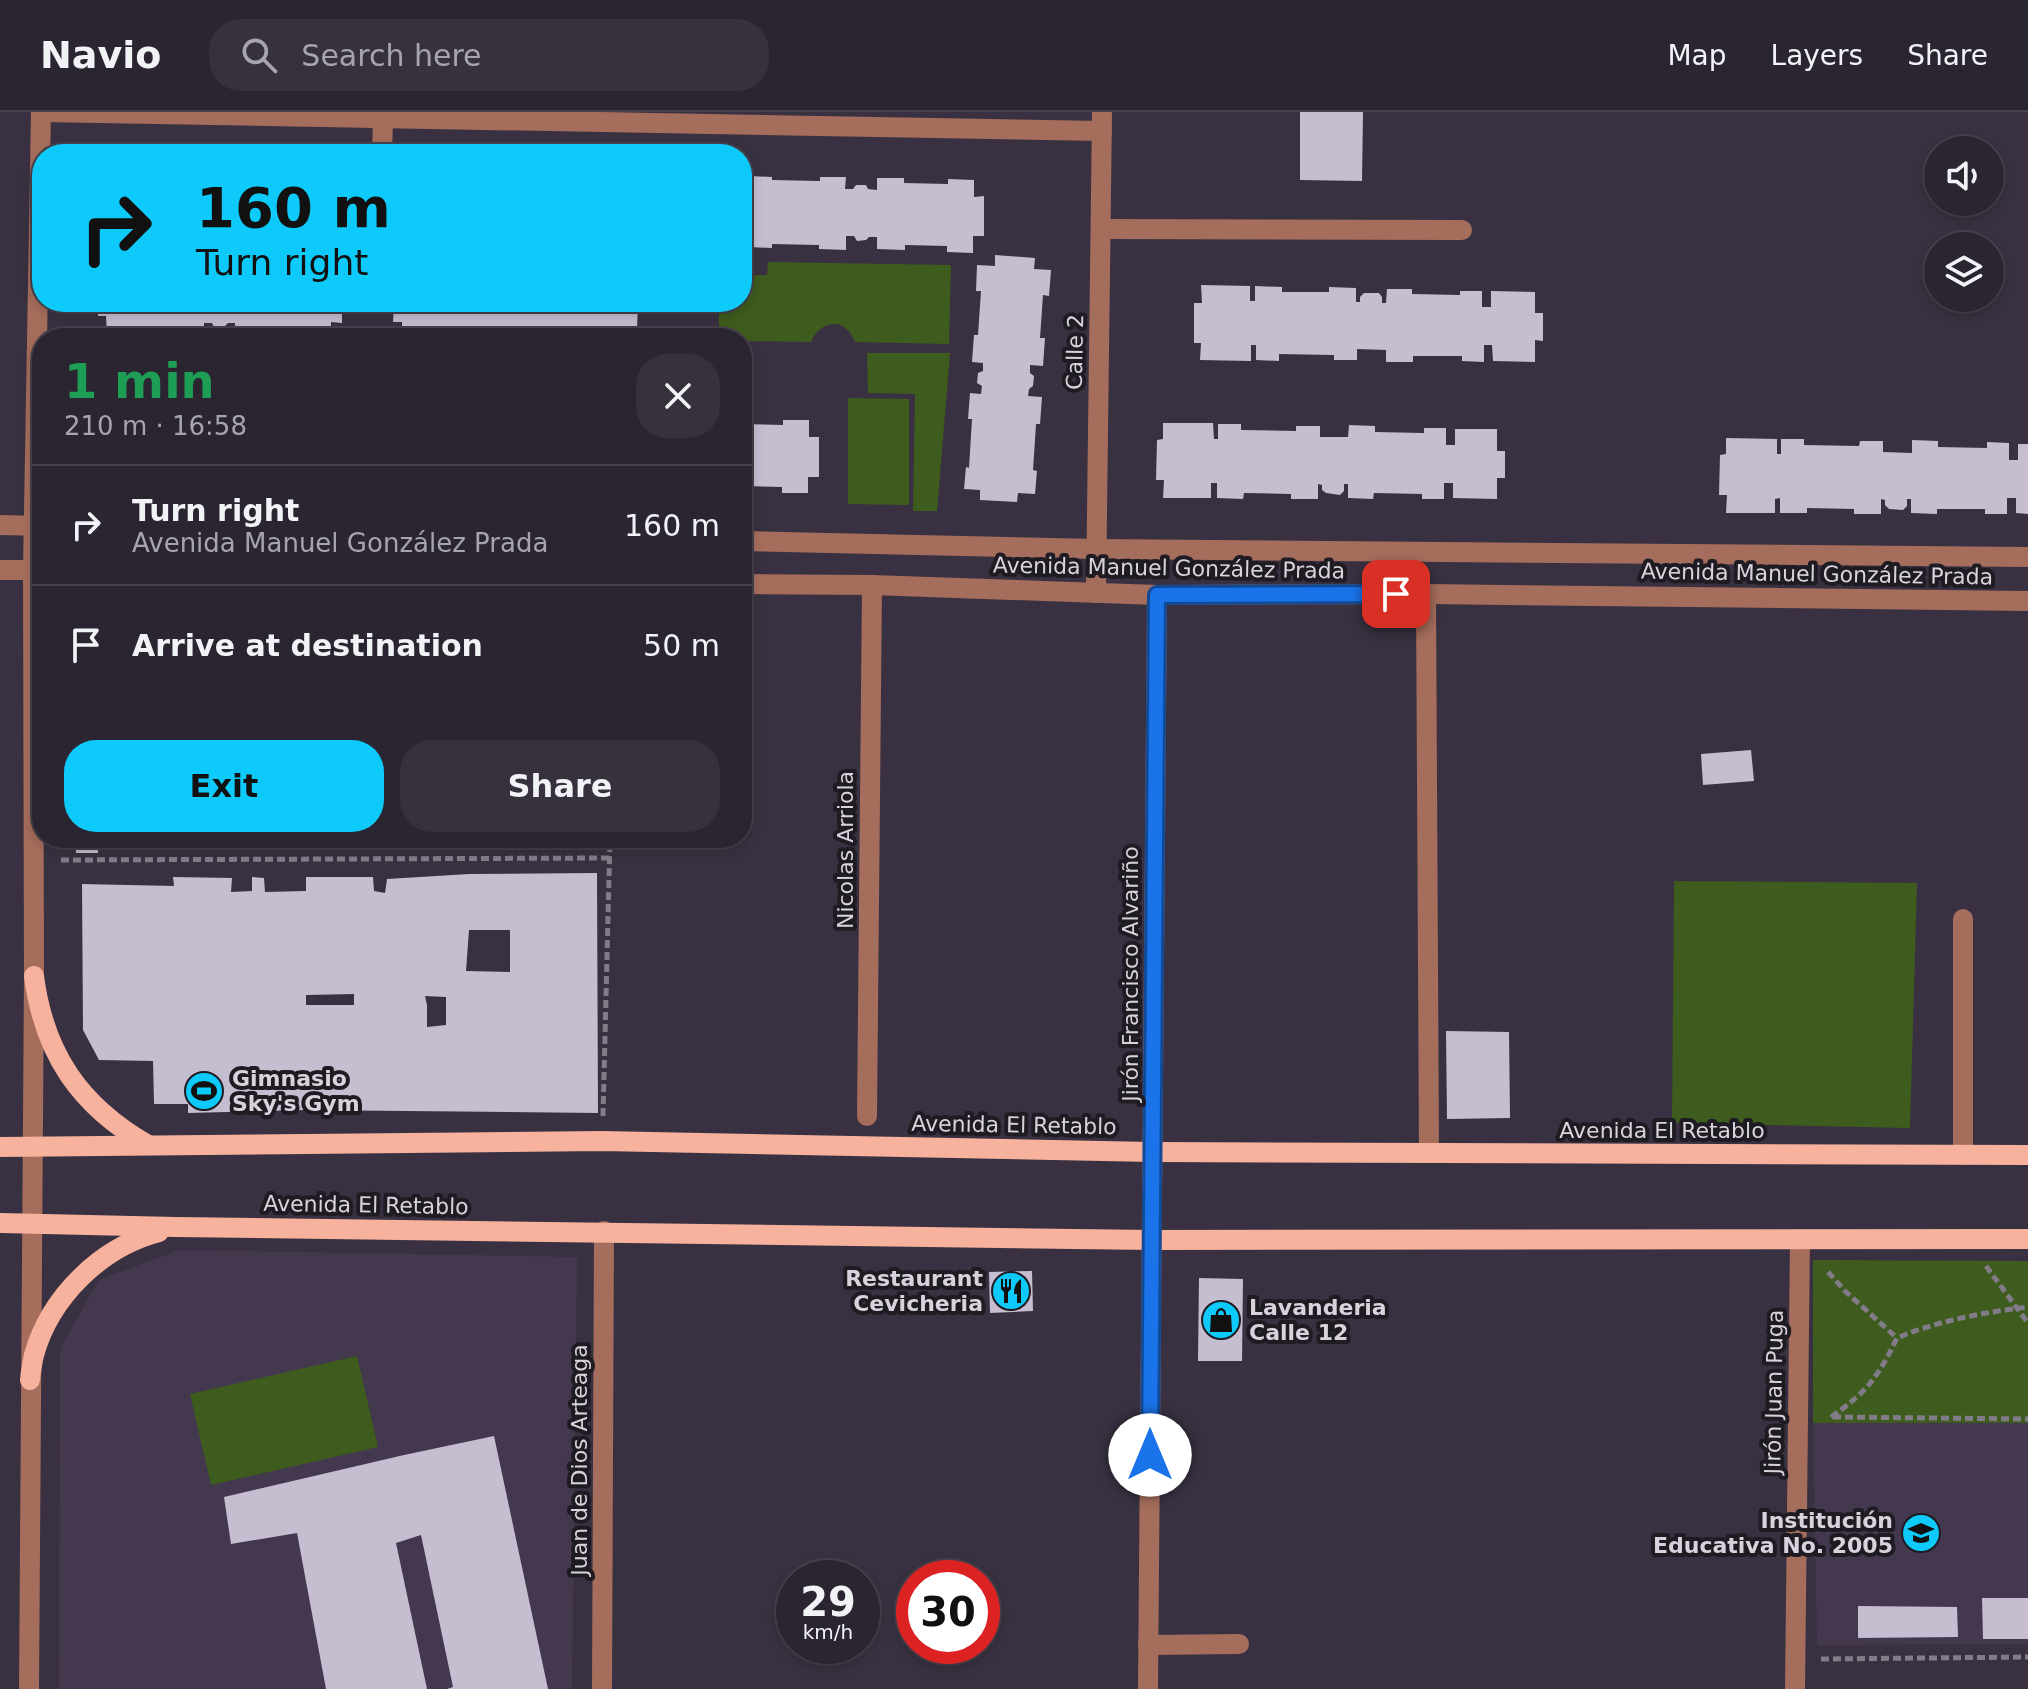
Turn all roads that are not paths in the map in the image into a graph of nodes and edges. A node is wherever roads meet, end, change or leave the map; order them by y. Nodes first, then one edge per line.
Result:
1 (41, 112) edge
2 (383, 118) junction
3 (1102, 122) edge
4 (41, 144) edge
5 (382, 144) edge
6 (1101, 229) junction
7 (1462, 230) dead end
8 (0, 525) edge
9 (32, 526) edge
10 (752, 541) edge
11 (1097, 549) junction
12 (2028, 557) edge
13 (0, 570) edge
14 (32, 570) edge
15 (752, 584) edge
16 (872, 585) junction
17 (1096, 593) junction
18 (1426, 594) junction
19 (1157, 595) junction
20 (2028, 601) edge
21 (33, 848) edge
22 (1963, 919) dead end
23 (34, 976) junction
24 (867, 1116) dead end
25 (148, 1145) junction
26 (0, 1147) edge
27 (31, 1147) junction
28 (1152, 1152) junction
29 (1429, 1153) junction
30 (1963, 1155) junction
31 (2028, 1155) edge
32 (0, 1223) edge
33 (31, 1223) junction
34 (176, 1227) junction
35 (604, 1231) junction
36 (1800, 1239) junction
37 (2028, 1239) edge
38 (1152, 1240) junction
39 (30, 1380) junction
40 (1239, 1644) dead end
41 (1148, 1645) junction
42 (29, 1689) edge
43 (602, 1689) edge
44 (1148, 1689) edge
45 (1795, 1689) edge

1 - 2 street
1 - 4 street
2 - 3 street
2 - 5 street
3 - 6 street, Calle 2
6 - 7 street
6 - 11 street, Calle 2
8 - 9 street
10 - 11 street, Avenida Manuel González Prada
11 - 12 street, Avenida Manuel González Prada
11 - 17 street, Calle 2
13 - 14 street
15 - 16 street, Avenida Manuel González Prada
16 - 17 street, Avenida Manuel González Prada
16 - 24 street, Nicolas Arriola
17 - 19 street, Avenida Manuel González Prada
18 - 19 street, Avenida Manuel González Prada
18 - 20 street, Avenida Manuel González Prada
18 - 29 street
19 - 28 street, Jirón Francisco Alvariño
21 - 23 street
22 - 30 street
23 - 25 main road
23 - 27 street
25 - 27 main road, Avenida El Retablo
25 - 28 main road, Avenida El Retablo
26 - 27 main road, Avenida El Retablo
27 - 33 street
28 - 29 main road, Avenida El Retablo
28 - 38 street, Jirón Francisco Alvariño
29 - 30 main road, Avenida El Retablo
30 - 31 main road, Avenida El Retablo
32 - 33 main road, Avenida El Retablo
33 - 34 main road, Avenida El Retablo
33 - 39 street
34 - 35 main road, Avenida El Retablo
34 - 39 main road
35 - 38 main road, Avenida El Retablo
35 - 43 street, Juan de Dios Arteaga
36 - 37 main road, Avenida El Retablo
36 - 38 main road, Avenida El Retablo
36 - 45 street, Jirón Juan Puga
38 - 41 street, Jirón Francisco Alvariño
39 - 42 street
40 - 41 street
41 - 44 street, Jirón Francisco Alvariño

